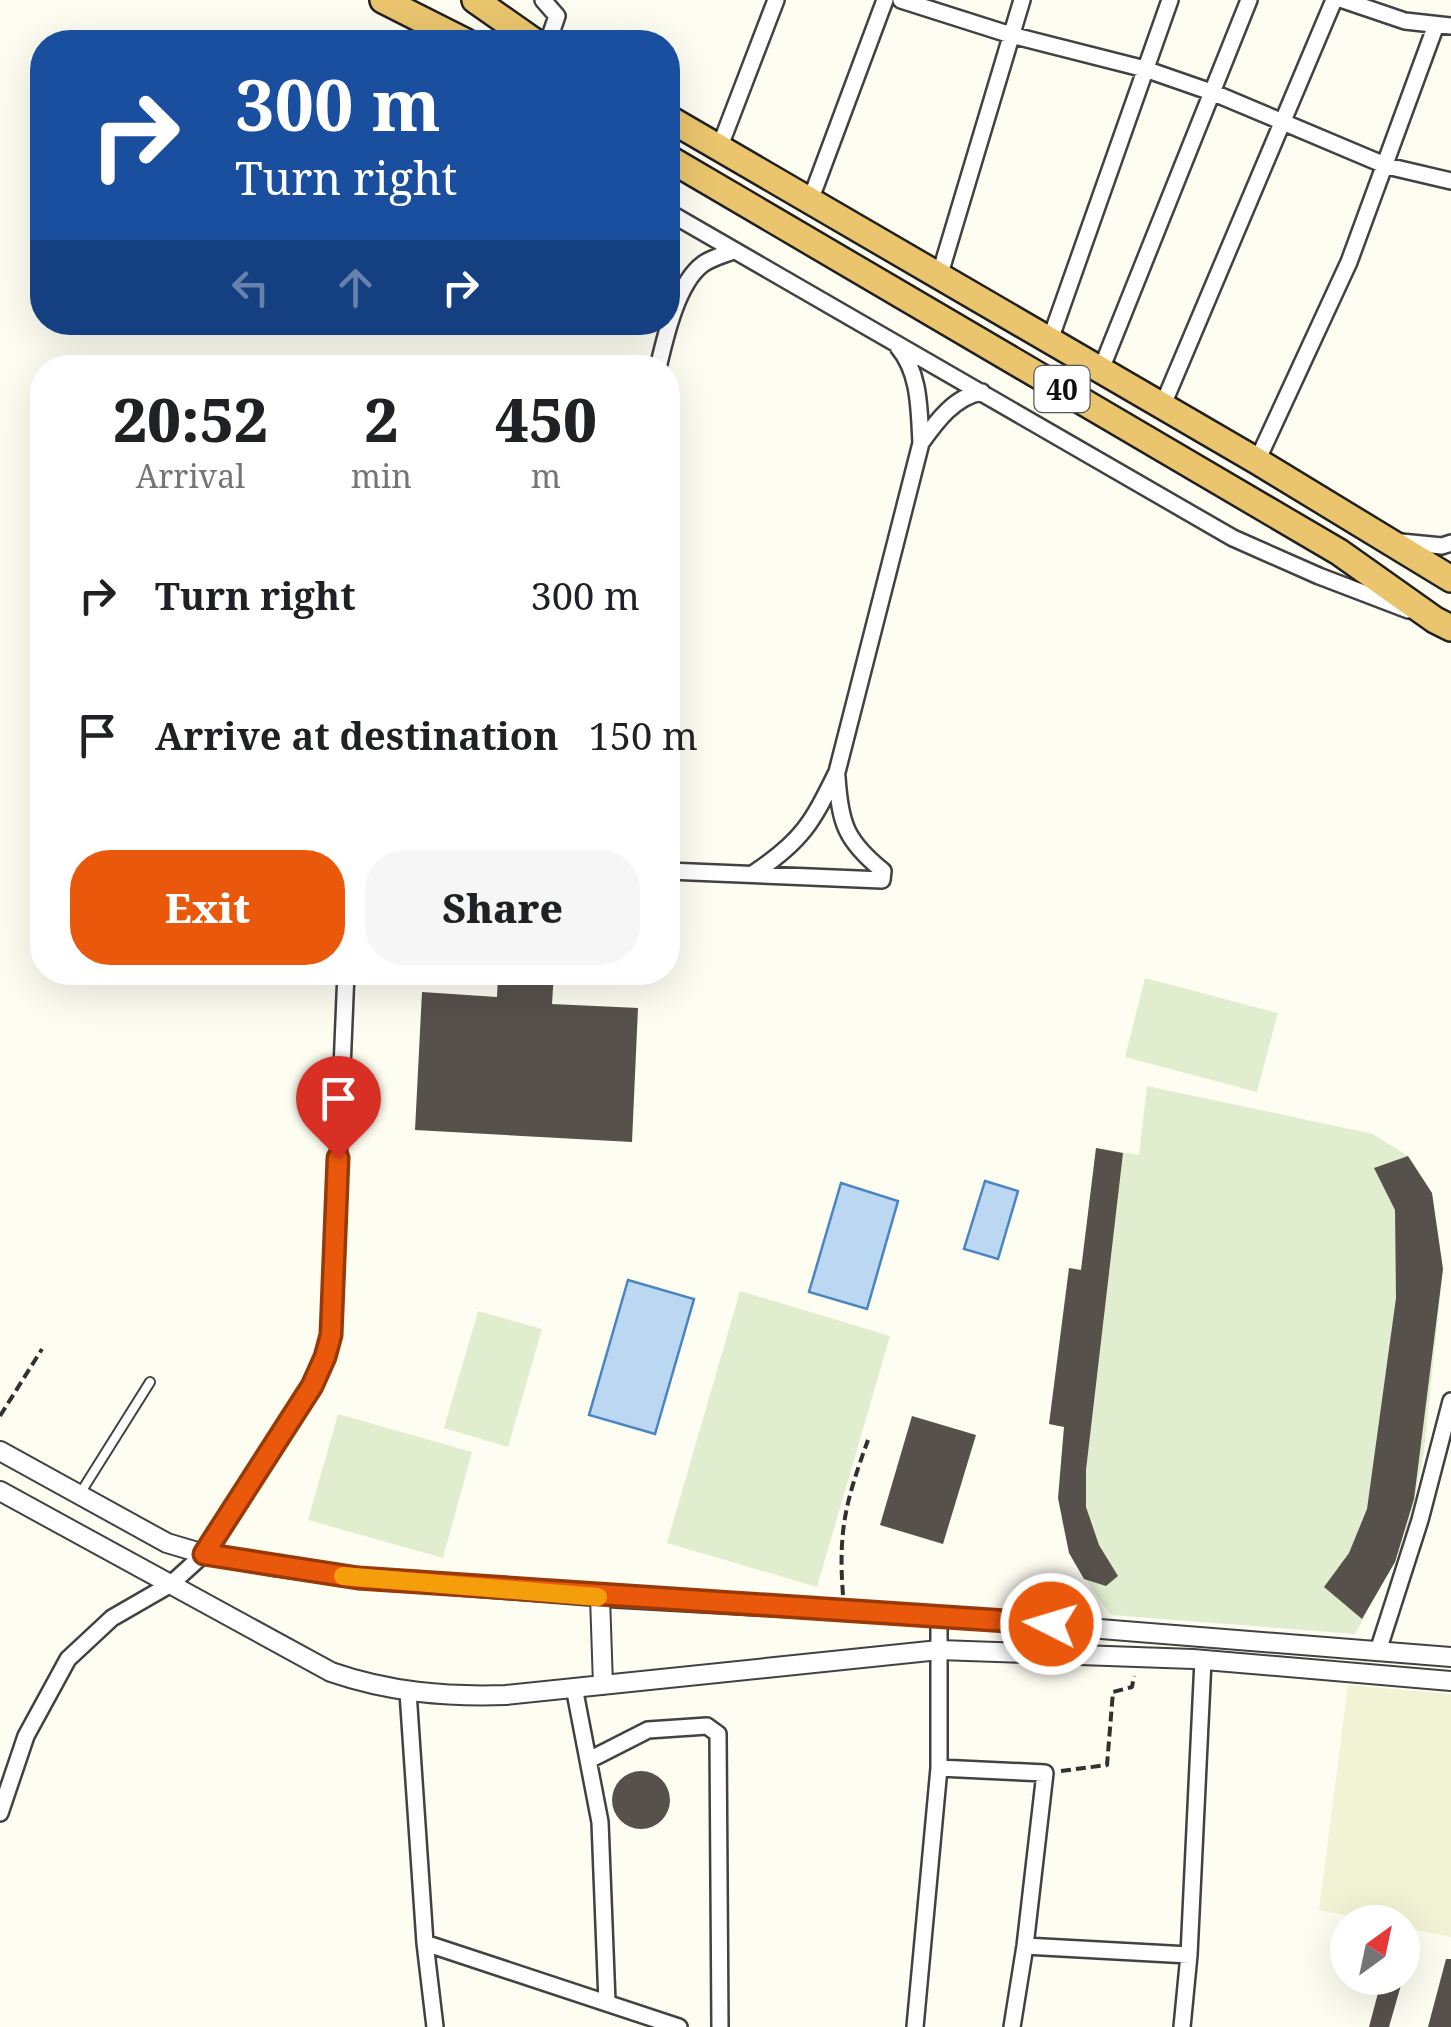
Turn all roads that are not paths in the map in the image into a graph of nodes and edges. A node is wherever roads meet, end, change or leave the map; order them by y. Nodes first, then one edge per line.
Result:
1 (383, 0) edge
2 (475, 0) edge
3 (543, 0) edge
4 (776, 0) edge
5 (884, 0) edge
6 (901, 0) edge
7 (1022, 0) edge
8 (1170, 0) edge
9 (1248, 0) edge
10 (1334, 0) edge
11 (1344, 0) edge
12 (1444, 25) edge
13 (440, 30) edge
14 (517, 30) edge
15 (552, 30) edge
16 (1010, 35) junction
17 (1145, 69) junction
18 (1214, 93) junction
19 (1282, 122) junction
20 (680, 124) edge
21 (720, 146) junction
22 (680, 165) edge
23 (1387, 166) junction
24 (760, 171) junction
25 (1451, 182) edge
26 (810, 201) junction
27 (745, 203) junction
28 (680, 219) edge
29 (733, 251) junction
30 (939, 277) junction
31 (680, 297) edge
32 (889, 337) junction
33 (1050, 340) junction
34 (1100, 372) junction
35 (982, 392) junction
36 (1162, 407) junction
37 (921, 443) junction
38 (1258, 461) junction
39 (1360, 522) junction
40 (1392, 542) junction
41 (1451, 543) edge
42 (1339, 552) junction
43 (1451, 579) edge
44 (1443, 624) edge
45 (836, 772) junction
46 (680, 871) edge
47 (754, 873) junction
48 (345, 985) edge
49 (150, 1382) dead end
50 (1451, 1401) edge
51 (0, 1450) edge
52 (0, 1491) edge
53 (79, 1496) junction
54 (204, 1554) junction
55 (170, 1584) junction
56 (600, 1597) junction
57 (940, 1616) junction
58 (939, 1650) junction
59 (1378, 1651) junction
60 (1451, 1657) edge
61 (1203, 1660) junction
62 (1451, 1681) edge
63 (604, 1685) junction
64 (574, 1688) junction
65 (408, 1692) junction
66 (590, 1760) junction
67 (939, 1768) junction
68 (0, 1813) edge
69 (424, 1943) junction
70 (1025, 1946) junction
71 (1189, 1956) junction
72 (607, 2002) junction
73 (440, 2025) edge
74 (679, 2027) edge
75 (720, 2027) edge
76 (915, 2027) edge
77 (1012, 2027) edge
78 (1182, 2027) edge

1 - 13 highway
2 - 14 highway
3 - 15 street
4 - 21 street
5 - 26 street
6 - 16 street
7 - 16 street
8 - 17 street
9 - 18 street
10 - 19 street
11 - 12 street
12 - 23 street
16 - 17 street
16 - 30 street
17 - 18 street
17 - 33 street
18 - 19 street
18 - 34 street
19 - 23 street
19 - 36 street
20 - 21 highway, 40
21 - 24 highway, 40
22 - 27 highway, 40
23 - 25 street
23 - 38 street
24 - 26 highway, 40
24 - 27 highway
26 - 30 highway, 40
27 - 42 highway, 40
28 - 29 street
29 - 31 street
29 - 32 street
30 - 33 highway, 40
32 - 35 street
32 - 37 street
33 - 34 highway, 40
34 - 36 highway, 40
35 - 37 street
35 - 44 street
36 - 38 highway, 40
37 - 45 street
38 - 39 highway, 40
39 - 40 highway, 40
39 - 42 highway
40 - 41 street
40 - 43 highway, 40
42 - 44 highway, 40
45 - 47 street
45 - 47 street
46 - 47 street
48 - 54 street
49 - 53 lane
50 - 59 street
51 - 53 street
52 - 55 street
53 - 54 street
54 - 55 street
54 - 56 street
55 - 65 street
55 - 68 street
56 - 57 street
56 - 63 street
57 - 58 street
57 - 59 street
58 - 61 street
58 - 63 street
58 - 67 street
59 - 60 street
61 - 62 street
61 - 71 street
63 - 64 street
64 - 65 street
64 - 66 street
65 - 69 street
66 - 72 street
66 - 75 street
67 - 70 street
67 - 76 street
69 - 72 street
69 - 73 street
70 - 71 street
70 - 77 street
71 - 78 street
72 - 74 street

